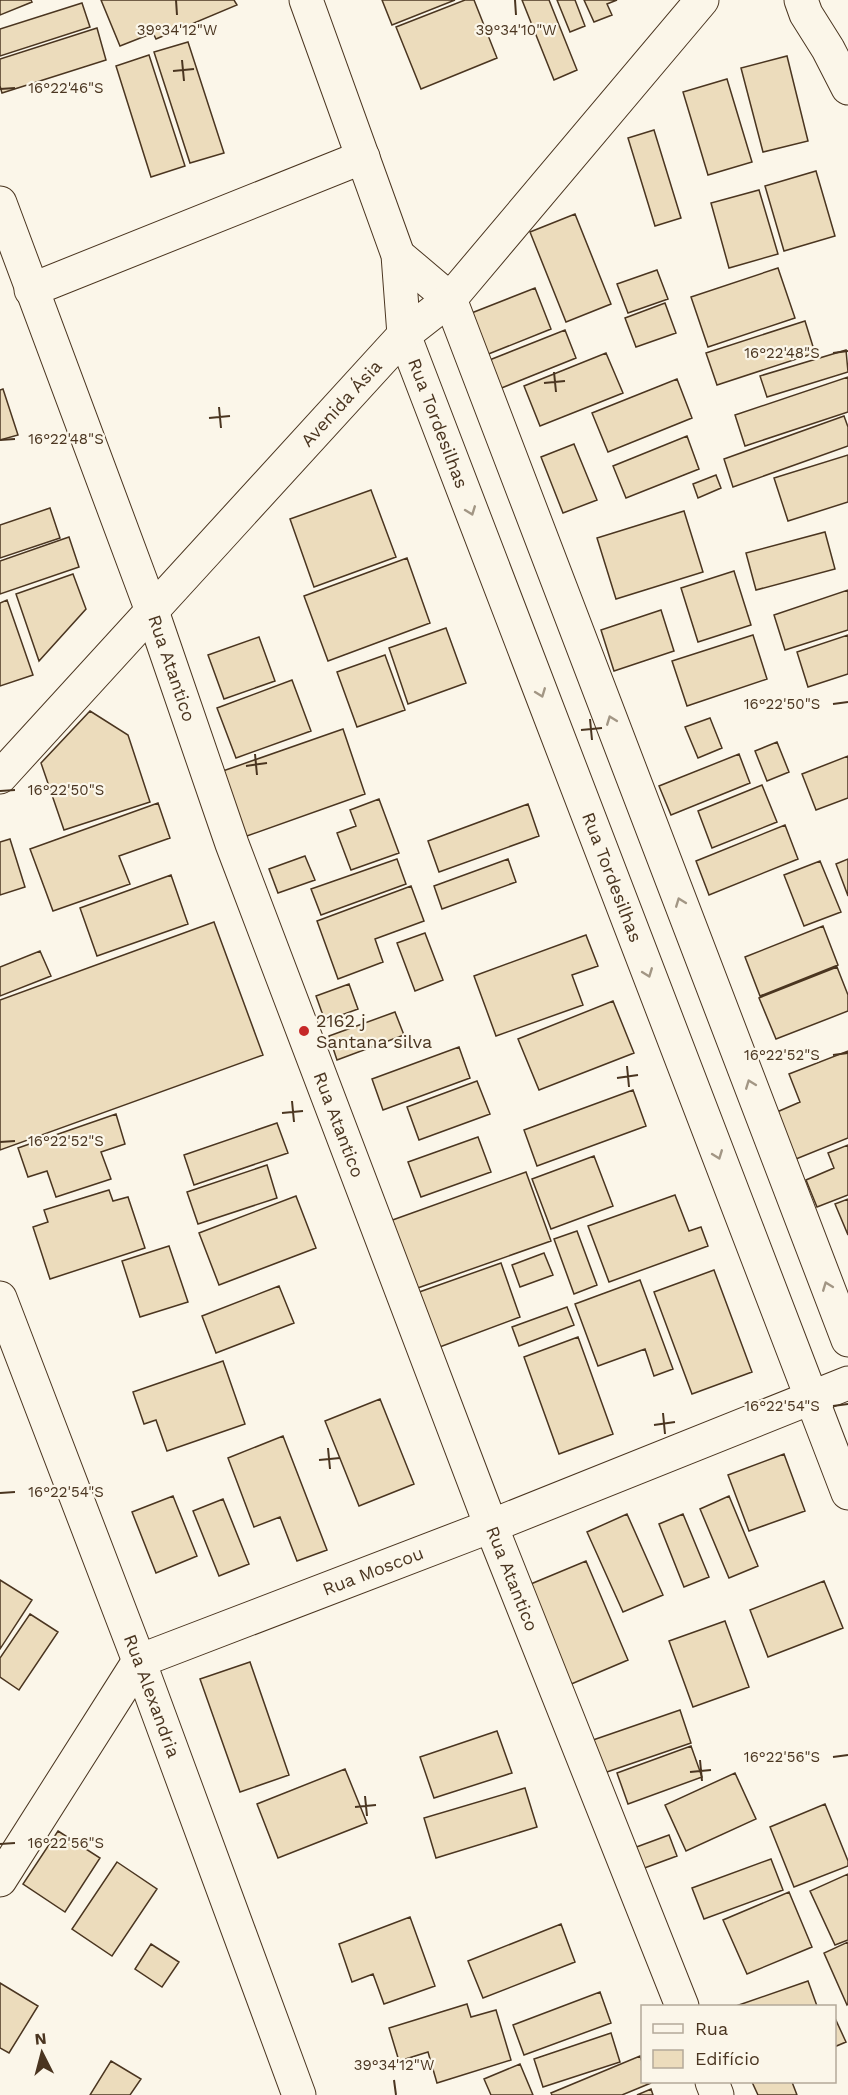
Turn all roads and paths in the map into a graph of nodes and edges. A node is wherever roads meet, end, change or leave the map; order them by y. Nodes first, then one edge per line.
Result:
1 (306, 0) edge
2 (702, 0) edge
3 (795, 5) edge
4 (848, 88) edge
5 (363, 157) junction
6 (0, 203) edge
7 (398, 255) junction
8 (31, 291) junction
9 (450, 299) junction
10 (404, 335) junction
11 (152, 611) junction
12 (0, 777) edge
13 (0, 1298) edge
14 (848, 1340) edge
15 (848, 1383) edge
16 (811, 1397) junction
17 (848, 1493) edge
18 (491, 1526) junction
19 (139, 1661) junction
20 (0, 1880) edge
21 (681, 2005) edge
22 (299, 2095) edge

1 - 5 street, Rua Tordesilhas
2 - 9 street, Avenida Ásia
3 - 4 street
5 - 7 street, Rua Tordesilhas
5 - 8 street
6 - 8 street, Rua Atantico
7 - 9 street
7 - 10 street, Rua Tordesilhas
8 - 11 street, Rua Atantico
9 - 10 street, Avenida Ásia
14 -> 9 street
10 - 11 street, Avenida Ásia
10 -> 16 street, Rua Tordesilhas
11 - 12 street, Avenida Ásia
11 - 18 street, Rua Atantico
13 - 19 street, Rua Alexandria
15 - 16 street, Rua Moscou
16 - 17 street, Rua Tordesilhas
16 - 18 street, Rua Moscou
18 - 19 street, Rua Moscou
18 - 21 street, Rua Atantico
19 - 20 street
19 - 22 street, Rua Alexandria

